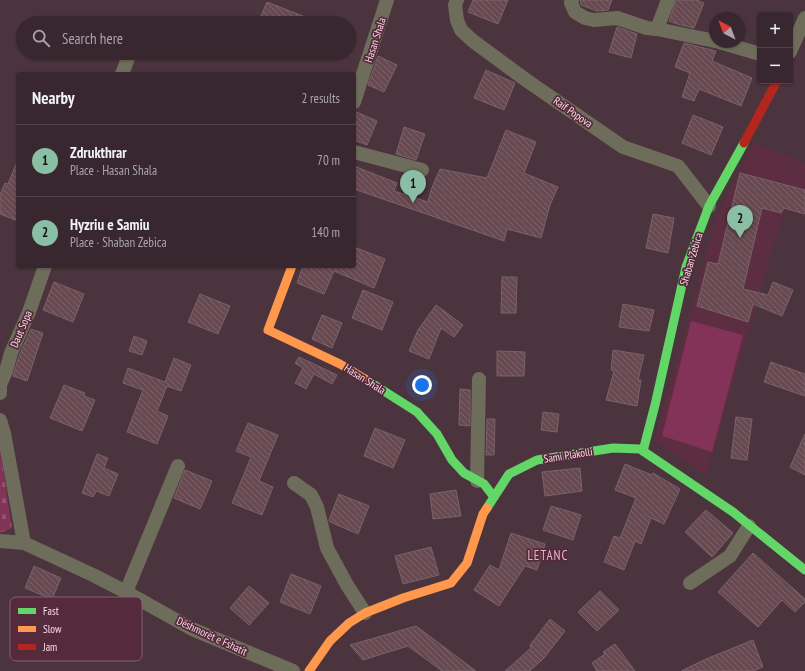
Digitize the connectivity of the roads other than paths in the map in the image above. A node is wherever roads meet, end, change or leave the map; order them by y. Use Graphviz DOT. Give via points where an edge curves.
graph roads {
  1 [pos="387,0"];
  2 [pos="457,0"];
  3 [pos="572,0"];
  4 [pos="668,0"];
  5 [pos="805,18"];
  6 [pos="658,29"];
  7 [pos="709,40"];
  8 [pos="740,48"];
  9 [pos="792,48"];
  10 [pos="757,53"];
  11 [pos="127,60"];
  12 [pos="123,72"];
  13 [pos="776,84"];
  14 [pos="356,96"];
  15 [pos="356,153"];
  16 [pos="422,170"];
  17 [pos="709,206"];
  18 [pos="44,268"];
  19 [pos="291,268"];
  20 [pos="479,378"];
  21 [pos="0,393"];
  22 [pos="0,420"];
  23 [pos="643,451"];
  24 [pos="178,466"];
  25 [pos="477,481"];
  26 [pos="294,483"];
  27 [pos="494,497"];
  28 [pos="749,526"];
  29 [pos="0,541"];
  30 [pos="24,543"];
  31 [pos="805,570"];
  32 [pos="690,582"];
  33 [pos="126,592"];
  34 [pos="135,597"];
  35 [pos="142,601"];
  36 [pos="366,613"];
  37 [pos="293,671"];
  38 [pos="309,671"];
  1 -- 14 [label="street, Hasan Shala"];
  2 -- 17 [label="street, Raif Popova" via="457,20 461,30 473,41 623,147 678,166"];
  3 -- 6 [label="street" via="575,12 585,18 617,18"];
  4 -- 6 [label="street"];
  5 -- 9 [label="street"];
  6 -- 7 [label="street"];
  8 -- 10 [label="street"];
  11 -- 12 [label="street"];
  13 -- 17 [label="street, Shaban Zebica"];
  15 -- 16 [label="street"];
  17 -- 23 [label="street, Shaban Zebica" via="686,267"];
  18 -- 21 [label="street, Daut Sopa" via="0,385"];
  19 -- 25 [label="street, Hasan Shala" via="268,330 340,364 417,412 437,434 452,460 464,473"];
  20 -- 25 [label="street"];
  22 -- 30 [label="street"];
  23 -- 27 [label="street, Sami Plakolli" via="613,448 537,460 509,474"];
  23 -- 28 [label="street, Sami Plakolli" via="733,512"];
  24 -- 33 [label="street"];
  25 -- 27 [label="street, Hasan Shala" via="484,484"];
  26 -- 36 [label="street" via="311,495 317,507 327,548"];
  27 -- 36 [label="street, Sami Plakolli" via="483,514 467,563 451,583"];
  28 -- 31 [label="street, Sami Plakolli"];
  28 -- 32 [label="street" via="730,556"];
  29 -- 30 [label="street"];
  30 -- 33 [label="street, Dëshmorët e Fshatit"];
  33 -- 34 [label="street, Dëshmorët e Fshatit"];
  35 -- 37 [label="street, Dëshmorët e Fshatit" via="192,630"];
  36 -- 38 [label="street, Sami Plakolli" via="330,641"];
}
